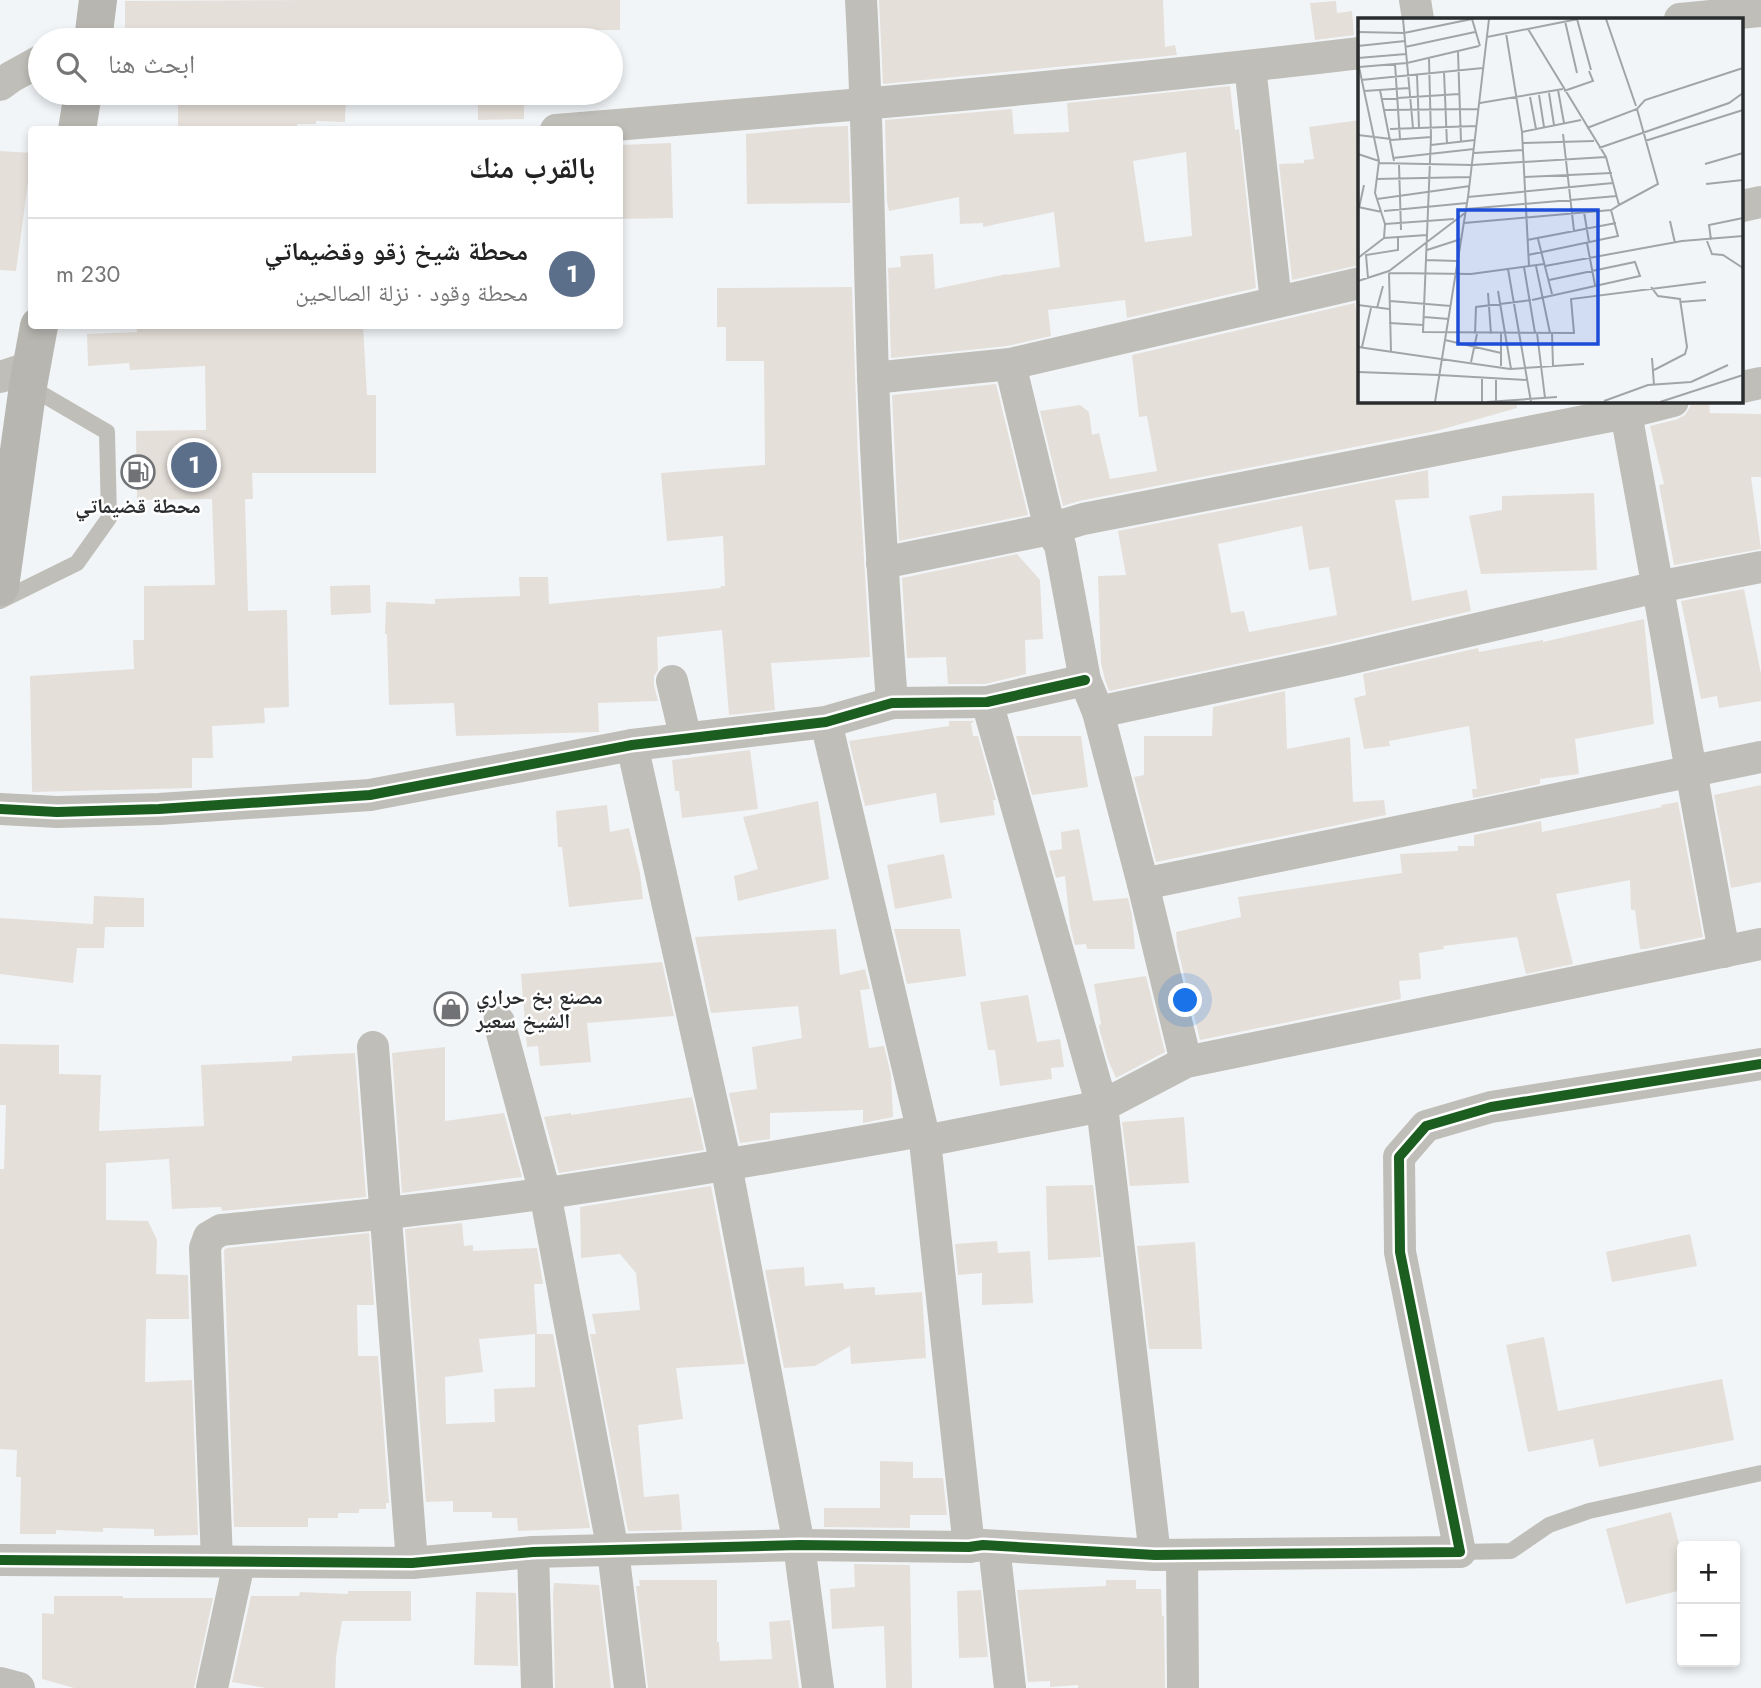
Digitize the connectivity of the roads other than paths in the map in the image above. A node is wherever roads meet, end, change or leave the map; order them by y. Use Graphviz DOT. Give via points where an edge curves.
graph roads {
  1 [pos="860,0"];
  2 [pos="1415,0"];
  3 [pos="1761,11"];
  4 [pos="1418,18"];
  5 [pos="1690,18"];
  6 [pos="1358,53"];
  7 [pos="1250,66"];
  8 [pos="28,68"];
  9 [pos="0,85"];
  10 [pos="81,105"];
  11 [pos="866,105"];
  12 [pos="78,126"];
  13 [pos="606,126"];
  14 [pos="1358,283"];
  15 [pos="1276,302"];
  16 [pos="38,329"];
  17 [pos="1010,364"];
  18 [pos="20,377"];
  19 [pos="873,378"];
  20 [pos="1661,402"];
  21 [pos="1626,413"];
  22 [pos="1050,529"];
  23 [pos="882,563"];
  24 [pos="1761,567"];
  25 [pos="1657,586"];
  26 [pos="0,587"];
  27 [pos="0,601"];
  28 [pos="1085,680"];
  29 [pos="672,681"];
  30 [pos="987,702"];
  31 [pos="892,704"];
  32 [pos="1098,712"];
  33 [pos="826,722"];
  34 [pos="686,738"];
  35 [pos="632,745"];
  36 [pos="1761,757"];
  37 [pos="1690,772"];
  38 [pos="0,809"];
  39 [pos="1143,884"];
  40 [pos="1761,944"];
  41 [pos="1724,953"];
  42 [pos="499,1022"];
  43 [pos="373,1047"];
  44 [pos="1186,1062"];
  45 [pos="1761,1064"];
  46 [pos="1102,1106"];
  47 [pos="923,1136"];
  48 [pos="726,1165"];
  49 [pos="545,1194"];
  50 [pos="385,1214"];
  51 [pos="1761,1473"];
  52 [pos="799,1545"];
  53 [pos="982,1546"];
  54 [pos="613,1551"];
  55 [pos="533,1552"];
  56 [pos="1460,1552"];
  57 [pos="1169,1555"];
  58 [pos="0,1560"];
  59 [pos="228,1562"];
  60 [pos="412,1563"];
  61 [pos="0,1683"];
  62 [pos="19,1688"];
  63 [pos="212,1688"];
  64 [pos="537,1688"];
  65 [pos="630,1688"];
  66 [pos="818,1688"];
  67 [pos="1010,1688"];
  68 [pos="1183,1688"];
  1 -- 11 [label="street"];
  2 -- 4 [label="street"];
  3 -- 5 [label="street"];
  6 -- 7 [label="street"];
  7 -- 11 [label="street"];
  7 -- 15 [label="street"];
  8 -- 9 [label="street"];
  10 -- 12 [label="main road"];
  11 -- 13 [label="street"];
  11 -- 19 [label="street"];
  14 -- 15 [label="street"];
  15 -- 17 [label="street"];
  16 -- 18 [label="main road"];
  17 -- 19 [label="street"];
  17 -- 22 [label="street"];
  18 -- 26 [label="main road"];
  18 -- 27 [label="lane" via="107,432 108,517 78,563"];
  19 -- 23 [label="street"];
  20 -- 21 [label="street"];
  21 -- 22 [label="street"];
  21 -- 25 [label="street"];
  22 -- 23 [label="street"];
  22 -- 28 [label="street" via="1060,545"];
  23 -- 31 [label="street"];
  24 -- 25 [label="street"];
  25 -- 32 [label="street"];
  25 -- 37 [label="street"];
  28 -- 30 [label="street"];
  28 -- 32 [label="street"];
  29 -- 34 [label="street"];
  30 -- 31 [label="street"];
  30 -- 46 [label="street"];
  31 -- 33 [label="street"];
  32 -- 39 [label="street"];
  33 -- 34 [label="street"];
  33 -- 47 [label="street"];
  34 -- 35 [label="street"];
  35 -- 38 [label="street" via="370,795 159,809"];
  35 -- 48 [label="street"];
  36 -- 37 [label="street"];
  37 -- 39 [label="street"];
  37 -- 41 [label="street"];
  39 -- 44 [label="street"];
  40 -- 41 [label="street"];
  41 -- 44 [label="street"];
  42 -- 49 [label="street"];
  43 -- 50 [label="street"];
  44 -- 46 [label="street"];
  45 -- 56 [label="street" via="1491,1107 1426,1126 1399,1157 1400,1252"];
  46 -- 47 [label="street"];
  46 -- 57 [label="street"];
  47 -- 48 [label="street"];
  47 -- 53 [label="street"];
  48 -- 49 [label="street"];
  48 -- 52 [label="street"];
  49 -- 50 [label="street"];
  49 -- 54 [label="street"];
  50 -- 59 [label="street" via="221,1230 209,1237 205,1248"];
  50 -- 60 [label="street"];
  51 -- 56 [label="lane" via="1589,1511 1549,1525 1511,1551"];
  52 -- 53 [label="street"];
  52 -- 54 [label="street"];
  52 -- 66 [label="street"];
  53 -- 57 [label="street"];
  53 -- 67 [label="street"];
  54 -- 55 [label="street"];
  54 -- 65 [label="street"];
  55 -- 60 [label="street"];
  55 -- 64 [label="street"];
  56 -- 57 [label="street"];
  57 -- 68 [label="street"];
  58 -- 59 [label="street"];
  59 -- 60 [label="street"];
  59 -- 63 [label="street"];
  61 -- 62 [label="street"];
}
